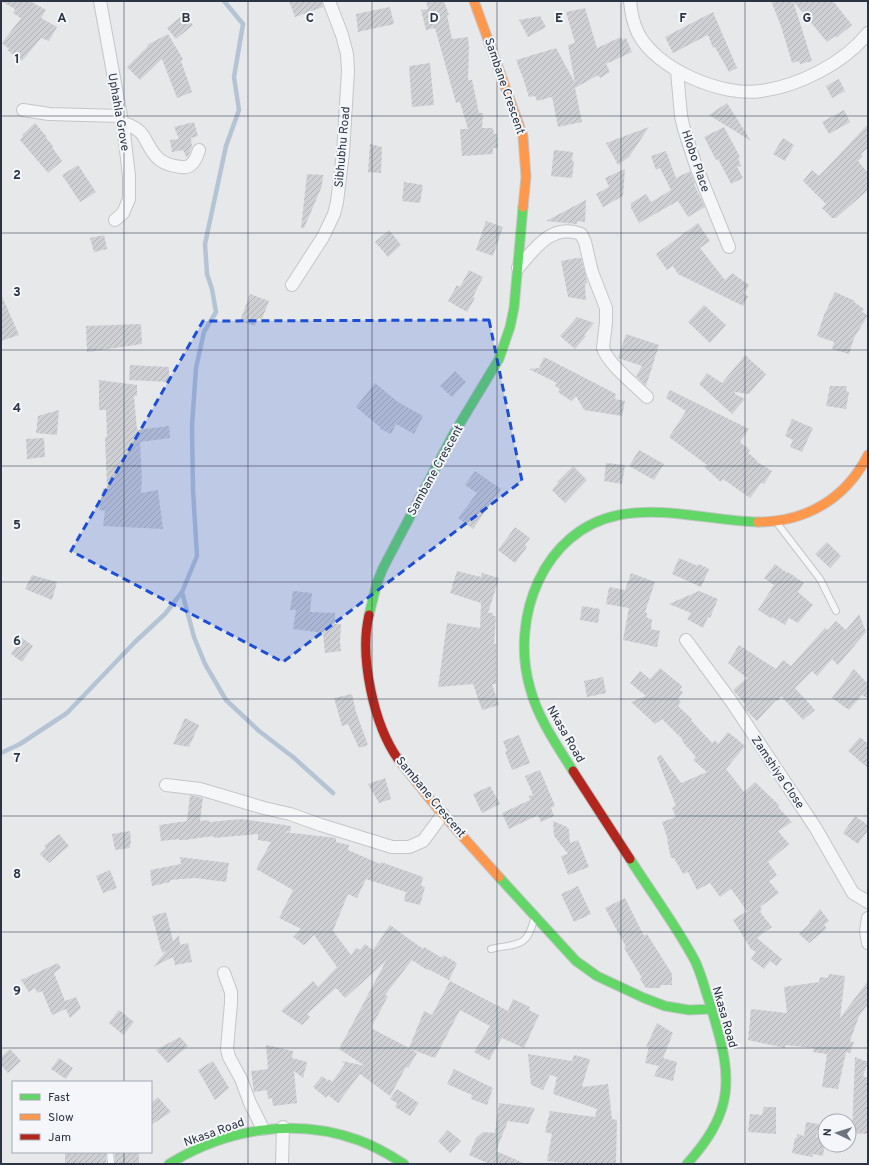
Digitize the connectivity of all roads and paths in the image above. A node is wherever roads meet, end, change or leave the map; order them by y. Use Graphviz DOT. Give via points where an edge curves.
graph roads {
  1 [pos="100,1"];
  2 [pos="329,1"];
  3 [pos="474,1"];
  4 [pos="630,1"];
  5 [pos="868,33"];
  6 [pos="677,70"];
  7 [pos="23,110"];
  8 [pos="121,120"];
  9 [pos="199,150"];
  10 [pos="115,220"];
  11 [pos="729,247"];
  12 [pos="518,268"];
  13 [pos="292,284"];
  14 [pos="647,397"];
  15 [pos="868,456"];
  16 [pos="775,521"];
  17 [pos="836,611"];
  18 [pos="686,640"];
  19 [pos="166,785"];
  20 [pos="443,814"];
  21 [pos="868,902"];
  22 [pos="535,916"];
  23 [pos="868,918"];
  24 [pos="868,942"];
  25 [pos="491,949"];
  26 [pos="224,973"];
  27 [pos="712,1009"];
  28 [pos="283,1127"];
  29 [pos="263,1129"];
  30 [pos="110,1153"];
  31 [pos="111,1164"];
  32 [pos="169,1164"];
  33 [pos="282,1164"];
  34 [pos="404,1164"];
  35 [pos="687,1164"];
  1 -- 8 [label="street, Uphahla Grove"];
  2 -- 13 [label="street, Sibhubhu Road" via="347,54 348,71 337,202 323,237"];
  3 -- 12 [label="street, Sambane Crescent" via="523,136 526,177"];
  4 -- 6 [label="street" via="639,34 662,61"];
  5 -- 6 [label="street" via="853,49 829,66 792,84 762,91 745,92 722,88 698,81"];
  6 -- 11 [label="street, Hlobo Place" via="684,129"];
  7 -- 8 [label="street"];
  8 -- 9 [label="street" via="139,131 151,151 167,164 184,168 191,165 196,160"];
  8 -- 10 [label="street, Uphahla Grove" via="129,176 129,198 123,213"];
  12 -- 14 [label="street" via="543,240 551,235 567,231 581,234 586,242 592,272 606,308 604,352"];
  12 -- 20 [label="street, Sambane Crescent" via="514,308 505,345 453,435 383,568 367,624 369,685 384,733 403,766"];
  15 -- 16 [label="street, Nkasa Road" via="843,491 821,507 799,516"];
  16 -- 17 [label="lane" via="820,579"];
  16 -- 27 [label="street, Nkasa Road" via="754,522 632,512 594,523 567,541 551,559 533,591 526,618 526,670 532,697 542,721 686,944 695,961"];
  18 -- 21 [label="street, Zamshiya Close" via="731,701 815,827 853,893"];
  19 -- 20 [label="street" via="200,789 290,814 392,847 409,847 423,841"];
  20 -- 22 [label="street, Sambane Crescent"];
  22 -- 25 [label="lane" via="530,933 524,941"];
  22 -- 27 [label="street, Sambane Crescent" via="576,961 597,976 665,1006 689,1010"];
  23 -- 24 [label="street"];
  26 -- 29 [label="street" via="231,992 227,1049 229,1058"];
  27 -- 35 [label="street, Nkasa Road" via="722,1043 726,1087 712,1134"];
  28 -- 29 [label="street, Nkasa Road"];
  28 -- 33 [label="street"];
  28 -- 34 [label="street, Nkasa Road" via="316,1128 348,1136"];
  29 -- 32 [label="street, Nkasa Road" via="244,1132 206,1145"];
  30 -- 31 [label="lane"];
}
